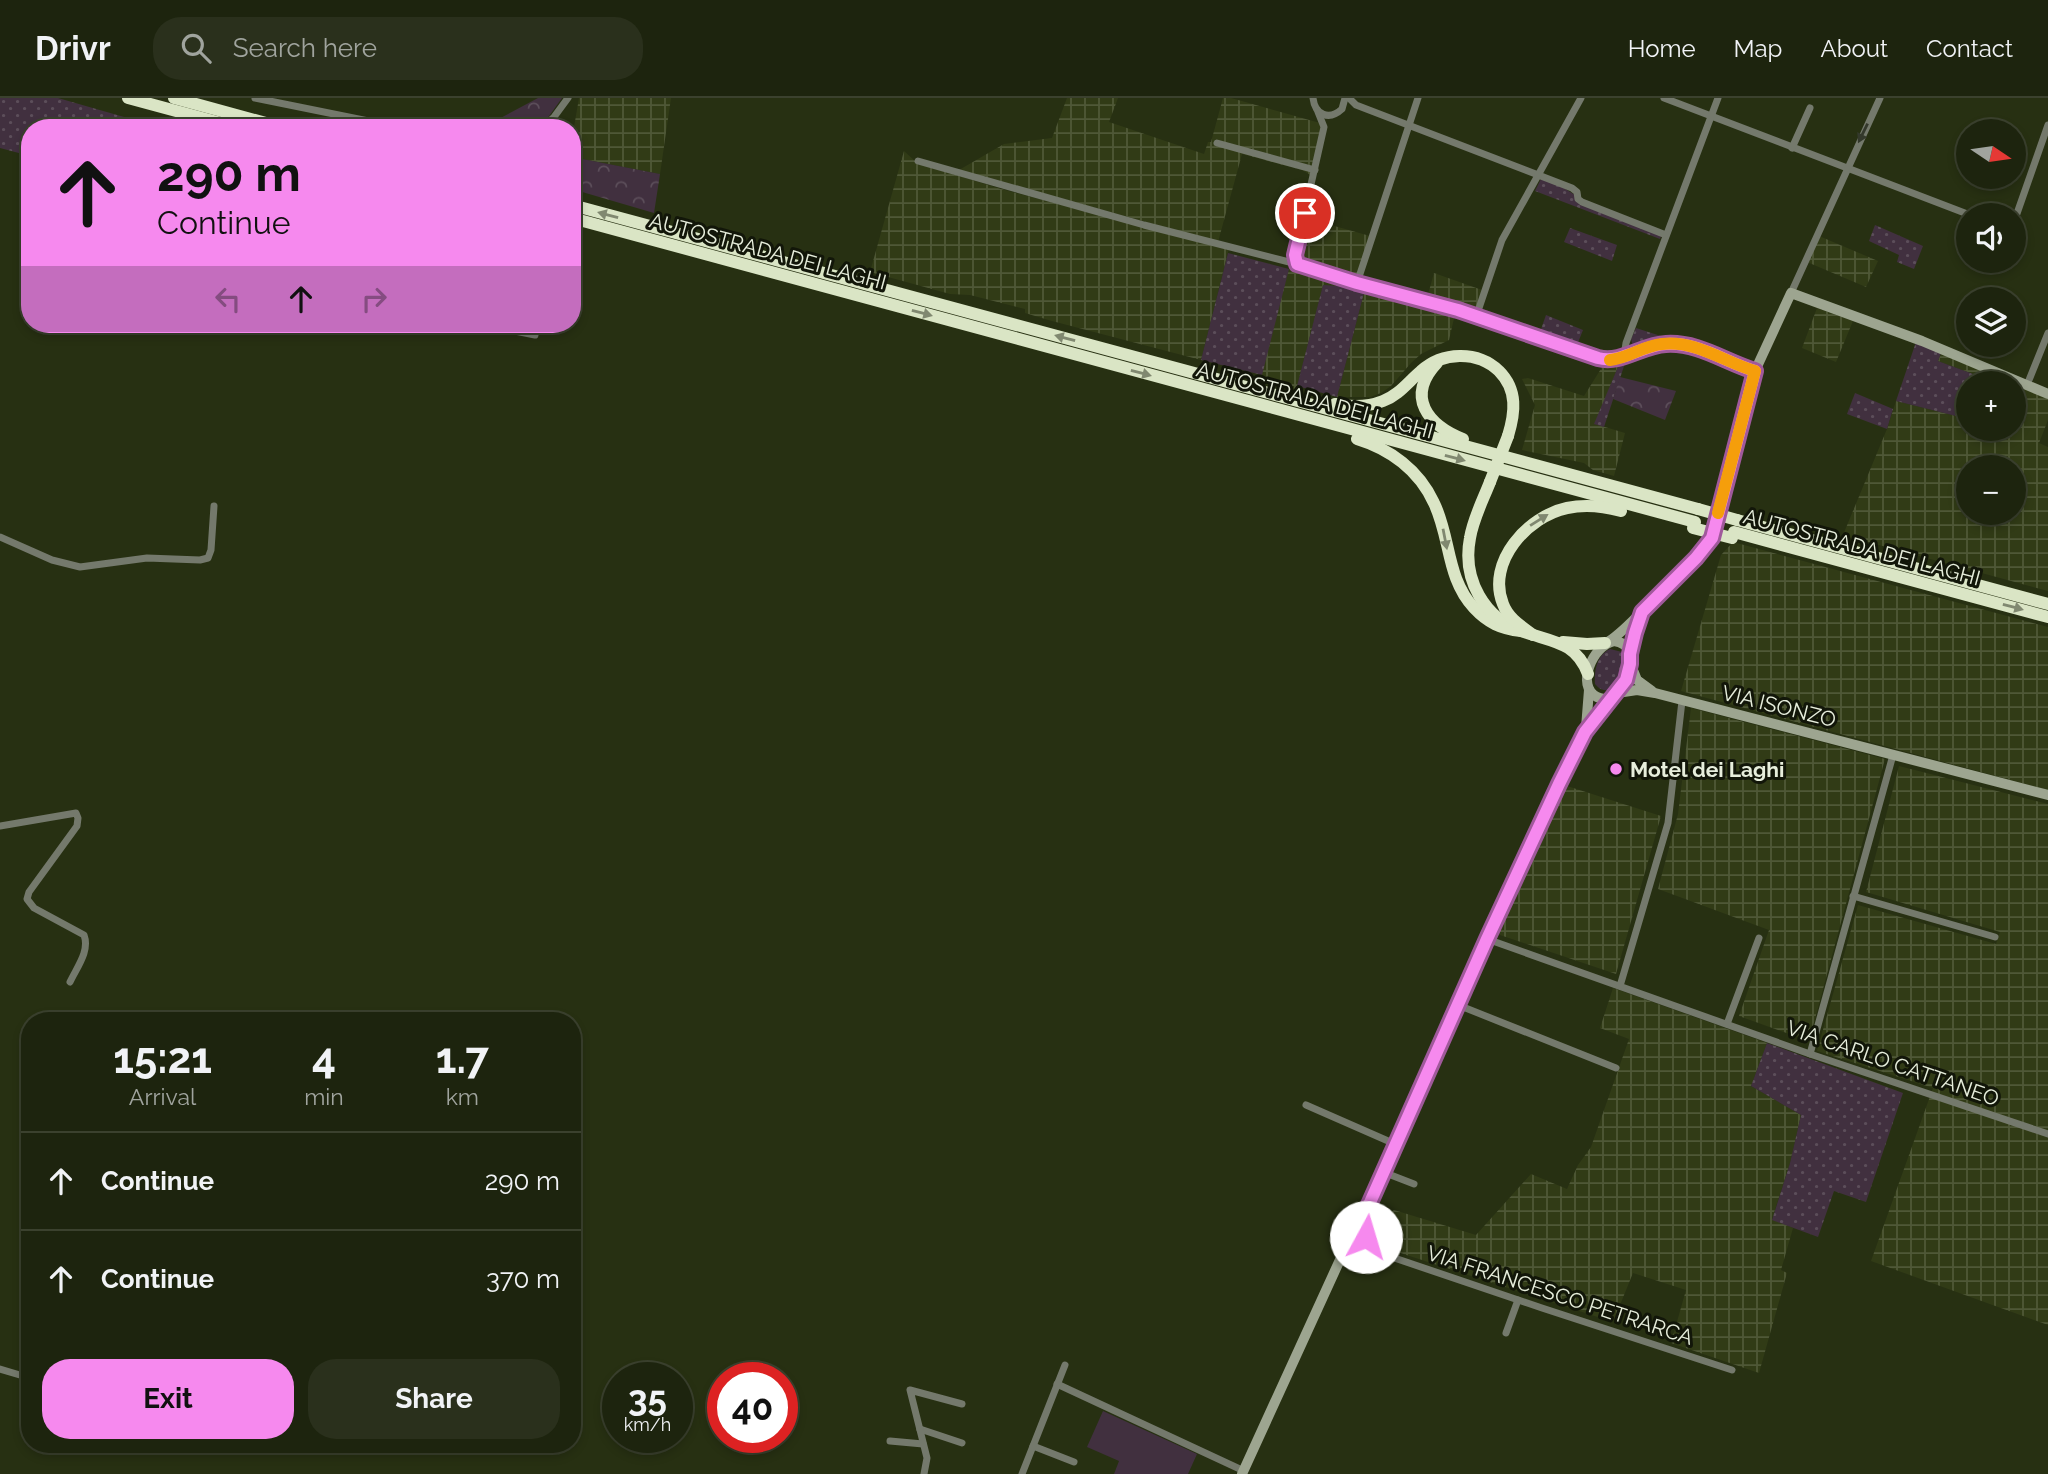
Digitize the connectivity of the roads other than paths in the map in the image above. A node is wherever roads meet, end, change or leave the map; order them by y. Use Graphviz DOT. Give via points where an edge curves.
graph roads {
  1 [pos="128,98"];
  2 [pos="174,98"];
  3 [pos="255,98"];
  4 [pos="568,98"];
  5 [pos="1347,98"];
  6 [pos="1418,98"];
  7 [pos="1581,98"];
  8 [pos="1664,98"];
  9 [pos="1718,98"];
  10 [pos="1880,98"];
  11 [pos="1312,100"];
  12 [pos="1356,105"];
  13 [pos="1810,108"];
  14 [pos="1342,110"];
  15 [pos="1318,112"];
  16 [pos="1333,116"];
  17 [pos="1711,117"];
  18 [pos="206,119"];
  19 [pos="251,119"];
  20 [pos="359,119"];
  21 [pos="551,119"];
  22 [pos="1410,125"];
  23 [pos="2048,125"];
  24 [pos="1324,127"];
  25 [pos="2046,138"];
  26 [pos="1217,143"];
  27 [pos="1792,148"];
  28 [pos="918,161"];
  29 [pos="1846,168"];
  30 [pos="1315,170"];
  31 [pos="1539,175"];
  32 [pos="2021,203"];
  33 [pos="581,207"];
  34 [pos="1956,210"];
  35 [pos="581,220"];
  36 [pos="1666,234"];
  37 [pos="1294,260"];
  38 [pos="1357,283"];
  39 [pos="1791,293"];
  40 [pos="1476,317"];
  41 [pos="525,333"];
  42 [pos="2048,333"];
  43 [pos="535,335"];
  44 [pos="1107,349"];
  45 [pos="1624,356"];
  46 [pos="1440,360"];
  47 [pos="1755,371"];
  48 [pos="1993,371"];
  49 [pos="2026,385"];
  50 [pos="1193,387"];
  51 [pos="2048,394"];
  52 [pos="1651,496"];
  53 [pos="214,506"];
  54 [pos="1695,520"];
  55 [pos="1734,530"];
  56 [pos="0,537"];
  57 [pos="2048,604"];
  58 [pos="1642,612"];
  59 [pos="2048,617"];
  60 [pos="1527,633"];
  61 [pos="1554,641"];
  62 [pos="1606,643"];
  63 [pos="1630,659"];
  64 [pos="1588,674"];
  65 [pos="1589,690"];
  66 [pos="1655,693"];
  67 [pos="1614,696"];
  68 [pos="1682,701"];
  69 [pos="1585,732"];
  70 [pos="1893,755"];
  71 [pos="2048,795"];
  72 [pos="0,826"];
  73 [pos="1853,896"];
  74 [pos="1995,937"];
  75 [pos="1759,938"];
  76 [pos="1487,939"];
  77 [pos="70,982"];
  78 [pos="1620,986"];
  79 [pos="1460,1001"];
  80 [pos="1727,1024"];
  81 [pos="1810,1054"];
  82 [pos="1616,1068"];
  83 [pos="1306,1105"];
  84 [pos="2048,1134"];
  85 [pos="1395,1144"];
  86 [pos="1382,1172"];
  87 [pos="1413,1184"];
  88 [pos="1358,1239"];
  89 [pos="1518,1300"];
  90 [pos="1506,1333"];
  91 [pos="1065,1365"];
  92 [pos="0,1369"];
  93 [pos="1732,1370"];
  94 [pos="21,1375"];
  95 [pos="1057,1384"];
  96 [pos="962,1404"];
  97 [pos="920,1429"];
  98 [pos="890,1441"];
  99 [pos="962,1443"];
  100 [pos="923,1444"];
  101 [pos="1033,1446"];
  102 [pos="1074,1462"];
  103 [pos="1243,1472"];
  104 [pos="923,1474"];
  105 [pos="1022,1474"];
  1 -- 18 [label="highway"];
  2 -- 19 [label="highway"];
  3 -- 20 [label="street"];
  4 -- 21 [label="street"];
  5 -- 12 [label="street"];
  5 -- 14 [label="street"];
  6 -- 22 [label="street"];
  7 -- 31 [label="street"];
  8 -- 17 [label="street"];
  9 -- 17 [label="street"];
  10 -- 29 [label="street, one-way"];
  11 -- 15 [label="street"];
  12 -- 14 [label="street"];
  12 -- 22 [label="street"];
  13 -- 27 [label="street"];
  14 -- 16 [label="street"];
  15 -- 16 [label="street"];
  15 -- 24 [label="street"];
  16 -- 24 [label="street"];
  17 -- 27 [label="street"];
  17 -- 36 [label="street"];
  22 -- 31 [label="street"];
  22 -- 38 [label="street"];
  23 -- 25 [label="street"];
  24 -- 30 [label="street"];
  25 -- 32 [label="street"];
  26 -- 30 [label="street"];
  27 -- 29 [label="street"];
  28 -- 37 [label="street" via="1144,225"];
  29 -- 34 [label="street"];
  29 -- 39 [label="street"];
  30 -- 37 [label="street"];
  31 -- 36 [label="street" via="1572,188 1582,202"];
  31 -- 40 [label="street" via="1502,240"];
  44 -- 33 [label="highway, AUTOSTRADA DEI LAGHI, one-way"];
  35 -- 50 [label="highway, AUTOSTRADA DEI LAGHI, one-way"];
  36 -- 45 [label="street"];
  37 -- 38 [label="street"];
  38 -- 40 [label="street"];
  39 -- 47 [label="street"];
  39 -- 48 [label="street"];
  40 -- 45 [label="street" via="1598,358"];
  41 -- 43 [label="street"];
  42 -- 49 [label="street"];
  44 -- 46 [label="highway" via="1348,406 1386,400"];
  44 -- 52 [label="highway, AUTOSTRADA DEI LAGHI"];
  45 -- 47 [label="street" via="1675,344"];
  46 -- 52 [label="highway" via="1427,376 1422,397 1429,417 1446,432"];
  46 -- 60 [label="highway, bridge" via="1458,355 1484,361 1500,372 1513,397 1508,436 1470,536 1468,566 1475,590 1489,610"];
  47 -- 58 [label="street" via="1712,538"];
  49 -- 51 [label="street"];
  50 -- 54 [label="highway, AUTOSTRADA DEI LAGHI, one-way"];
  50 -- 60 [label="highway, one-way" via="1363,441 1401,461 1421,480 1436,505 1452,571 1463,595 1483,619"];
  52 -- 54 [label="highway, AUTOSTRADA DEI LAGHI"];
  53 -- 56 [label="street" via="211,550 208,558 200,560 147,558 80,567"];
  54 -- 55 [label="highway, AUTOSTRADA DEI LAGHI"];
  60 -- 54 [label="highway, one-way" via="1506,611 1500,586 1511,548 1532,524 1558,510 1588,506"];
  55 -- 57 [label="highway, AUTOSTRADA DEI LAGHI"];
  55 -- 59 [label="highway, AUTOSTRADA DEI LAGHI, one-way"];
  58 -- 62 [label="street"];
  58 -- 63 [label="street"];
  60 -- 61 [label="highway"];
  61 -- 62 [label="highway"];
  61 -- 64 [label="highway" via="1574,651"];
  62 -- 63 [label="street" via="1624,643"];
  62 -- 64 [label="street" via="1594,655"];
  63 -- 66 [label="street" via="1637,680"];
  63 -- 67 [label="street" via="1626,680"];
  64 -- 65 [label="street"];
  65 -- 67 [label="street" via="1598,698"];
  65 -- 69 [label="street"];
  66 -- 67 [label="street, VIA ISONZO" via="1637,690"];
  66 -- 68 [label="street, VIA ISONZO"];
  67 -- 69 [label="street"];
  68 -- 70 [label="street, VIA ISONZO"];
  68 -- 78 [label="street" via="1668,823"];
  69 -- 76 [label="street"];
  70 -- 71 [label="street, VIA ISONZO"];
  70 -- 73 [label="street"];
  72 -- 77 [label="street" via="76,813 77,826 27,899 34,908 85,935 86,950"];
  73 -- 74 [label="street"];
  73 -- 81 [label="street"];
  75 -- 80 [label="street"];
  76 -- 78 [label="street, VIA CARLO CATTANEO"];
  76 -- 79 [label="street"];
  78 -- 80 [label="street, VIA CARLO CATTANEO"];
  79 -- 82 [label="street"];
  79 -- 85 [label="street"];
  80 -- 81 [label="street, VIA CARLO CATTANEO"];
  81 -- 84 [label="street, VIA CARLO CATTANEO"];
  83 -- 85 [label="street"];
  85 -- 86 [label="street"];
  86 -- 87 [label="street"];
  86 -- 88 [label="street"];
  88 -- 89 [label="street, VIA FRANCESCO PETRARCA" via="1378,1252"];
  88 -- 103 [label="street" via="1341,1258"];
  89 -- 90 [label="street"];
  89 -- 93 [label="street, VIA FRANCESCO PETRARCA"];
  91 -- 95 [label="street"];
  92 -- 94 [label="street"];
  95 -- 101 [label="street"];
  95 -- 103 [label="street"];
  96 -- 97 [label="street" via="910,1390"];
  97 -- 99 [label="street"];
  97 -- 100 [label="street"];
  98 -- 100 [label="street"];
  100 -- 104 [label="street"];
  101 -- 102 [label="street"];
  101 -- 105 [label="street"];
}
